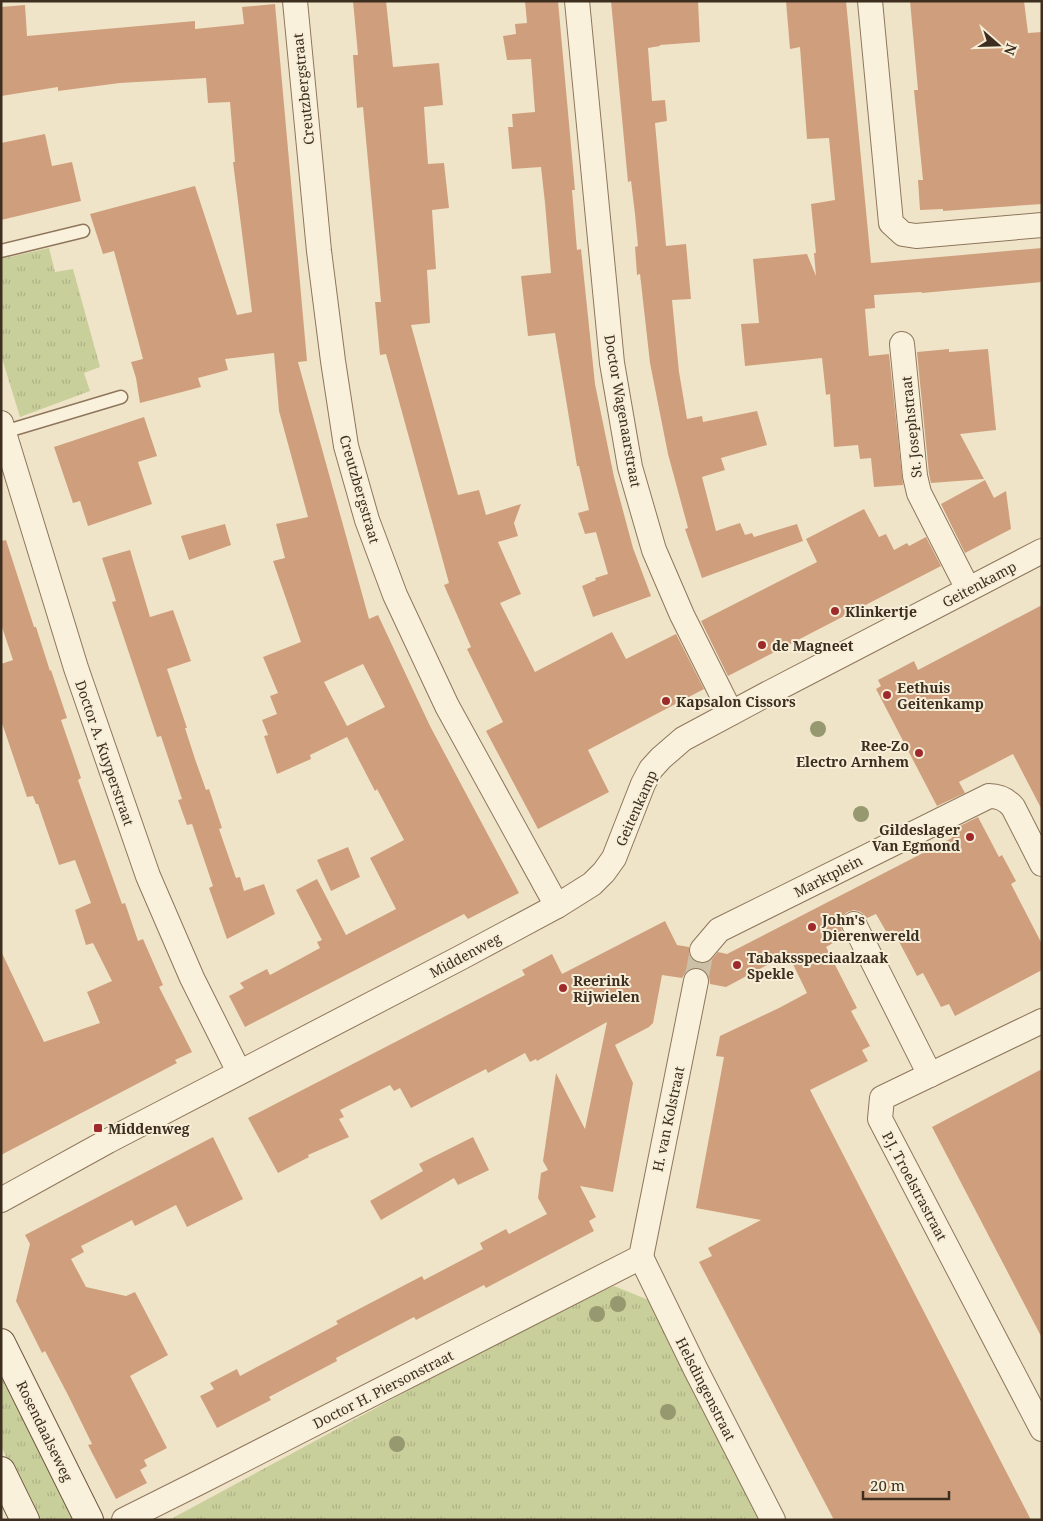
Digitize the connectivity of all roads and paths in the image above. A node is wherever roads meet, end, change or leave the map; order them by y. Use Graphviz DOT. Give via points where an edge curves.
graph roads {
  1 [pos="295,1"];
  2 [pos="577,1"];
  3 [pos="870,1"];
  4 [pos="1042,225"];
  5 [pos="83,231"];
  6 [pos="1,251"];
  7 [pos="902,344"];
  8 [pos="121,397"];
  9 [pos="3,428"];
  10 [pos="1042,551"];
  11 [pos="968,589"];
  12 [pos="731,713"];
  13 [pos="1035,833"];
  14 [pos="1042,864"];
  15 [pos="556,906"];
  16 [pos="854,924"];
  17 [pos="702,950"];
  18 [pos="696,981"];
  19 [pos="1042,1021"];
  20 [pos="240,1072"];
  21 [pos="930,1075"];
  22 [pos="1,1200"];
  23 [pos="641,1257"];
  24 [pos="1,1343"];
  25 [pos="1042,1429"];
  26 [pos="1,1471"];
  27 [pos="25,1520"];
  28 [pos="88,1520"];
  29 [pos="124,1520"];
  30 [pos="773,1520"];
  1 -- 15 [label="street, Creutzbergstraat" via="333,361 346,446 367,520 395,594 447,706"];
  2 -- 12 [label="street, Doctor Wagenaarstraat" via="612,363 630,466 654,550"];
  3 -- 4 [label="street" via="891,223 903,234 916,236"];
  5 -- 6 [label="lane"];
  7 -- 11 [label="street, St. Josephstraat" via="914,476 919,493"];
  8 -- 9 [label="lane"];
  9 -- 20 [label="street, Doctor A. Kuyperstraat" via="76,668 148,876 192,978"];
  10 -- 11 [label="street, Geitenkamp"];
  11 -- 12 [label="street, Geitenkamp"];
  12 -- 15 [label="street, Geitenkamp" via="683,740 651,769 614,858 592,884"];
  13 -- 14 [label="street, Marktplein"];
  13 -- 17 [label="street, Marktplein" via="1008,801 989,796 718,930"];
  15 -- 20 [label="street, Middenweg"];
  16 -- 21 [label="street"];
  18 -- 23 [label="street, H. van Kolstraat"];
  19 -- 21 [label="street, P.J. Troelstrastraat"];
  20 -- 22 [label="street, Middenweg"];
  21 -- 25 [label="street, P.J. Troelstrastraat" via="882,1098 880,1119"];
  23 -- 29 [label="street, Doctor H. Piersonstraat"];
  23 -- 30 [label="street, Helsdingenstraat"];
  24 -- 28 [label="street, Rosendaalseweg"];
  26 -- 27 [label="street"];
}
